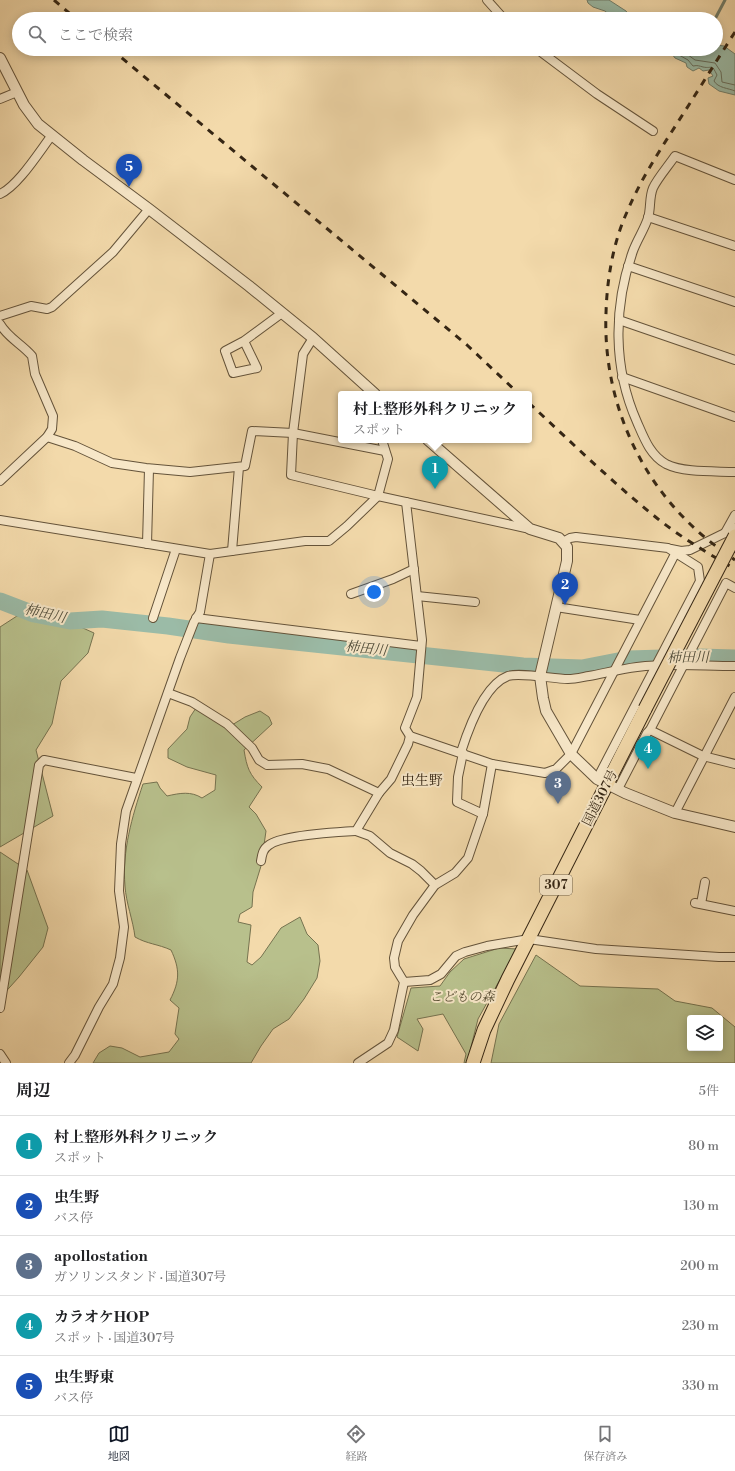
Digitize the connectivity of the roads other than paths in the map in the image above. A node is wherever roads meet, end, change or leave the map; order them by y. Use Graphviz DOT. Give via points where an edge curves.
graph roads {
  1 [pos="487,0"];
  2 [pos="498,12"];
  3 [pos="546,56"];
  4 [pos="0,58"];
  5 [pos="17,92"];
  6 [pos="0,99"];
  7 [pos="653,131"];
  8 [pos="52,135"];
  9 [pos="735,180"];
  10 [pos="0,194"];
  11 [pos="149,209"];
  12 [pos="648,217"];
  13 [pos="735,246"];
  14 [pos="628,266"];
  15 [pos="735,302"];
  16 [pos="282,313"];
  17 [pos="0,316"];
  18 [pos="619,320"];
  19 [pos="0,324"];
  20 [pos="313,338"];
  21 [pos="244,341"];
  22 [pos="735,360"];
  23 [pos="622,377"];
  24 [pos="372,391"];
  25 [pos="735,416"];
  26 [pos="293,433"];
  27 [pos="47,438"];
  28 [pos="338,442"];
  29 [pos="345,443"];
  30 [pos="383,443"];
  31 [pos="431,443"];
  32 [pos="386,451"];
  33 [pos="239,467"];
  34 [pos="149,469"];
  35 [pos="735,472"];
  36 [pos="0,481"];
  37 [pos="378,496"];
  38 [pos="406,502"];
  39 [pos="735,515"];
  40 [pos="0,520"];
  41 [pos="735,528"];
  42 [pos="530,529"];
  43 [pos="730,535"];
  44 [pos="563,542"];
  45 [pos="147,544"];
  46 [pos="668,548"];
  47 [pos="176,549"];
  48 [pos="232,551"];
  49 [pos="210,554"];
  50 [pos="675,554"];
  51 [pos="414,569"];
  52 [pos="735,588"];
  53 [pos="351,594"];
  54 [pos="417,596"];
  55 [pos="475,602"];
  56 [pos="556,606"];
  57 [pos="153,618"];
  58 [pos="195,620"];
  59 [pos="640,620"];
  60 [pos="421,646"];
  61 [pos="657,664"];
  62 [pos="684,666"];
  63 [pos="735,666"];
  64 [pos="615,669"];
  65 [pos="541,675"];
  66 [pos="168,693"];
  67 [pos="735,696"];
  68 [pos="650,730"];
  69 [pos="410,736"];
  70 [pos="462,753"];
  71 [pos="571,754"];
  72 [pos="703,756"];
  73 [pos="492,764"];
  74 [pos="735,764"];
  75 [pos="136,778"];
  76 [pos="607,784"];
  77 [pos="379,793"];
  78 [pos="674,813"];
  79 [pos="482,814"];
  80 [pos="735,827"];
  81 [pos="356,831"];
  82 [pos="261,861"];
  83 [pos="706,882"];
  84 [pos="435,886"];
  85 [pos="735,911"];
  86 [pos="529,939"];
  87 [pos="735,957"];
  88 [pos="404,982"];
  89 [pos="0,1008"];
  90 [pos="0,1054"];
  91 [pos="6,1063"];
  92 [pos="69,1063"];
  93 [pos="358,1063"];
  94 [pos="473,1063"];
  1 -- 2 [label="street"];
  3 -- 7 [label="street"];
  4 -- 5 [label="street"];
  5 -- 6 [label="street"];
  5 -- 8 [label="street" via="38,124"];
  8 -- 10 [label="street" via="10,189"];
  8 -- 11 [label="street"];
  9 -- 12 [label="street" via="675,156 653,189"];
  11 -- 16 [label="street"];
  11 -- 17 [label="street" via="113,252 52,307 47,309 31,306"];
  12 -- 13 [label="street"];
  12 -- 14 [label="street"];
  14 -- 15 [label="street"];
  14 -- 18 [label="street"];
  16 -- 20 [label="street"];
  16 -- 21 [label="street"];
  18 -- 22 [label="street"];
  18 -- 23 [label="street" via="618,346"];
  19 -- 27 [label="street" via="9,336 32,356 35,374 53,416 52,429"];
  20 -- 24 [label="street"];
  20 -- 26 [label="street" via="303,354"];
  23 -- 25 [label="street"];
  23 -- 35 [label="street" via="632,412 649,448 660,459 666,464 687,469"];
  26 -- 28 [label="street"];
  26 -- 33 [label="street" via="252,432 245,466"];
  26 -- 37 [label="street" via="291,475"];
  27 -- 34 [label="street" via="75,446 112,463"];
  27 -- 36 [label="street"];
  29 -- 32 [label="street"];
  30 -- 32 [label="street"];
  31 -- 42 [label="street"];
  32 -- 37 [label="street" via="388,460"];
  33 -- 34 [label="street" via="190,472"];
  33 -- 48 [label="street"];
  34 -- 45 [label="street"];
  37 -- 38 [label="street"];
  37 -- 48 [label="street" via="329,541"];
  38 -- 42 [label="street"];
  38 -- 51 [label="street"];
  39 -- 43 [label="street"];
  40 -- 45 [label="street"];
  41 -- 43 [label="street"];
  42 -- 44 [label="street"];
  43 -- 46 [label="street" via="690,550"];
  43 -- 76 [label="highway, 国道307号 / 307, bridge"];
  44 -- 46 [label="street" via="576,537"];
  44 -- 56 [label="street" via="568,551 567,561"];
  45 -- 47 [label="street"];
  46 -- 50 [label="street"];
  47 -- 49 [label="street"];
  47 -- 57 [label="street"];
  48 -- 49 [label="street"];
  49 -- 58 [label="street" via="200,612"];
  50 -- 59 [label="street"];
  50 -- 61 [label="street" via="698,568 700,581"];
  51 -- 53 [label="street"];
  51 -- 54 [label="street"];
  52 -- 62 [label="street" via="726,583"];
  54 -- 55 [label="street"];
  54 -- 60 [label="street"];
  56 -- 59 [label="street"];
  56 -- 65 [label="street"];
  58 -- 60 [label="street"];
  58 -- 66 [label="street"];
  59 -- 64 [label="street"];
  60 -- 69 [label="street" via="417,696 405,728"];
  61 -- 62 [label="street"];
  61 -- 64 [label="street"];
  61 -- 76 [label="street"];
  62 -- 63 [label="street"];
  62 -- 68 [label="street"];
  64 -- 65 [label="street" via="569,679"];
  64 -- 71 [label="street"];
  65 -- 70 [label="street" via="507,676 497,684 476,713"];
  65 -- 71 [label="street" via="542,698 546,710"];
  66 -- 75 [label="street"];
  66 -- 77 [label="street" via="192,702 227,724 252,748 259,760 267,765 302,764 328,769"];
  67 -- 72 [label="street"];
  68 -- 72 [label="street"];
  68 -- 76 [label="street"];
  69 -- 70 [label="street"];
  69 -- 77 [label="street" via="391,779"];
  70 -- 73 [label="street"];
  70 -- 79 [label="street" via="456,802"];
  71 -- 73 [label="street" via="556,770 545,773"];
  71 -- 76 [label="street"];
  72 -- 74 [label="street"];
  72 -- 78 [label="street"];
  73 -- 79 [label="street"];
  75 -- 89 [label="street" via="44,760 38,765"];
  75 -- 92 [label="street" via="126,811 121,844 119,891 124,927 120,958 113,984"];
  76 -- 78 [label="street"];
  76 -- 86 [label="highway, 国道307号 / 307"];
  77 -- 81 [label="street"];
  78 -- 80 [label="street"];
  79 -- 84 [label="street" via="468,858 455,873"];
  81 -- 82 [label="street" via="284,839 270,844 263,851"];
  81 -- 84 [label="street" via="370,836 390,853 412,864"];
  83 -- 85 [label="street" via="698,904"];
  84 -- 88 [label="street" via="413,915 398,941 394,958 395,967"];
  86 -- 87 [label="street" via="596,949"];
  86 -- 88 [label="street" via="465,952 456,956 441,974 430,980"];
  86 -- 94 [label="highway, 国道307号 / 307" via="484,1030"];
  88 -- 93 [label="street" via="394,1030 388,1043"];
  90 -- 91 [label="street"];
}
